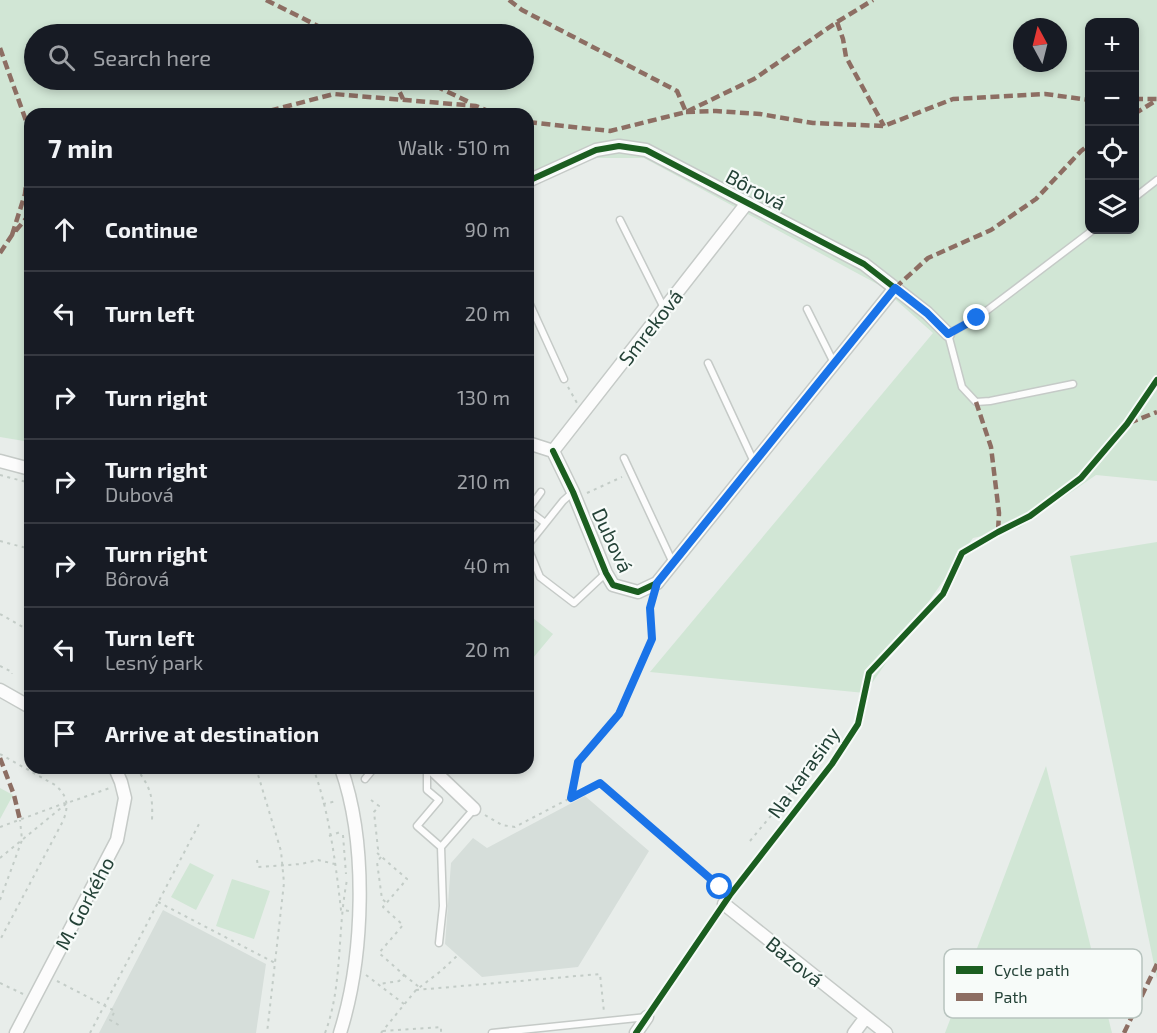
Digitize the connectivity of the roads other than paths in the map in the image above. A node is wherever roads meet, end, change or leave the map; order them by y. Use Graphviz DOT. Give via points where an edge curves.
graph roads {
  1 [pos="534,178"];
  2 [pos="1157,180"];
  3 [pos="1139,194"];
  4 [pos="747,203"];
  5 [pos="620,220"];
  6 [pos="1088,234"];
  7 [pos="895,288"];
  8 [pos="664,309"];
  9 [pos="807,309"];
  10 [pos="534,313"];
  11 [pos="948,334"];
  12 [pos="708,363"];
  13 [pos="834,364"];
  14 [pos="564,379"];
  15 [pos="1073,384"];
  16 [pos="1126,424"];
  17 [pos="534,445"];
  18 [pos="553,451"];
  19 [pos="624,458"];
  20 [pos="0,461"];
  21 [pos="754,463"];
  22 [pos="24,467"];
  23 [pos="541,492"];
  24 [pos="575,495"];
  25 [pos="534,502"];
  26 [pos="534,515"];
  27 [pos="545,523"];
  28 [pos="534,539"];
  29 [pos="534,562"];
  30 [pos="673,564"];
  31 [pos="606,573"];
  32 [pos="0,690"];
  33 [pos="24,704"];
  34 [pos="115,774"];
  35 [pos="343,774"];
  36 [pos="369,774"];
  37 [pos="428,774"];
  38 [pos="436,774"];
  39 [pos="365,779"];
  40 [pos="474,809"];
  41 [pos="441,847"];
  42 [pos="727,899"];
  43 [pos="439,943"];
  44 [pos="648,1017"];
  45 [pos="866,1017"];
  46 [pos="16,1033"];
  47 [pos="340,1033"];
  48 [pos="492,1033"];
  49 [pos="636,1033"];
  50 [pos="854,1033"];
  51 [pos="886,1033"];
  1 -- 4 [label="street, Bôrová" via="596,150 619,146 646,150"];
  2 -- 3 [label="lane"];
  4 -- 7 [label="street, Bôrová" via="864,264"];
  4 -- 8 [label="street, Smreková"];
  5 -- 8 [label="lane"];
  6 -- 11 [label="lane" via="977,318"];
  7 -- 11 [label="street, Bôrová"];
  7 -- 13 [label="street, Dubová"];
  8 -- 18 [label="street, Smreková"];
  9 -- 13 [label="lane"];
  10 -- 14 [label="lane"];
  11 -- 15 [label="lane" via="962,387 976,402"];
  12 -- 21 [label="lane"];
  13 -- 21 [label="street, Dubová"];
  16 -- 42 [label="lane, Na karasiny" via="1081,478 1030,516 962,553 943,594 869,673 858,724"];
  17 -- 18 [label="street"];
  18 -- 24 [label="street, Dubová"];
  19 -- 30 [label="lane"];
  20 -- 22 [label="street"];
  21 -- 30 [label="street, Dubová"];
  23 -- 25 [label="lane"];
  24 -- 27 [label="lane" via="563,501"];
  24 -- 31 [label="street, Dubová"];
  26 -- 27 [label="lane"];
  27 -- 28 [label="lane"];
  29 -- 31 [label="lane" via="540,577 574,603"];
  30 -- 31 [label="street, Dubová" via="657,583 638,592 613,585"];
  32 -- 33 [label="street"];
  34 -- 46 [label="street, M. Gorkého" via="116,785 125,798 117,840"];
  35 -- 47 [label="street" via="359,858 360,911"];
  36 -- 39 [label="lane"];
  37 -- 41 [label="lane" via="427,790 439,800 417,826"];
  38 -- 40 [label="street"];
  40 -- 41 [label="lane"];
  41 -- 43 [label="lane" via="443,906"];
  42 -- 44 [label="lane, Na karasiny"];
  42 -- 45 [label="street, Bazová"];
  44 -- 48 [label="lane"];
  44 -- 49 [label="street, Na karasiny"];
  45 -- 50 [label="street"];
  45 -- 51 [label="street, Bazová"];
}
